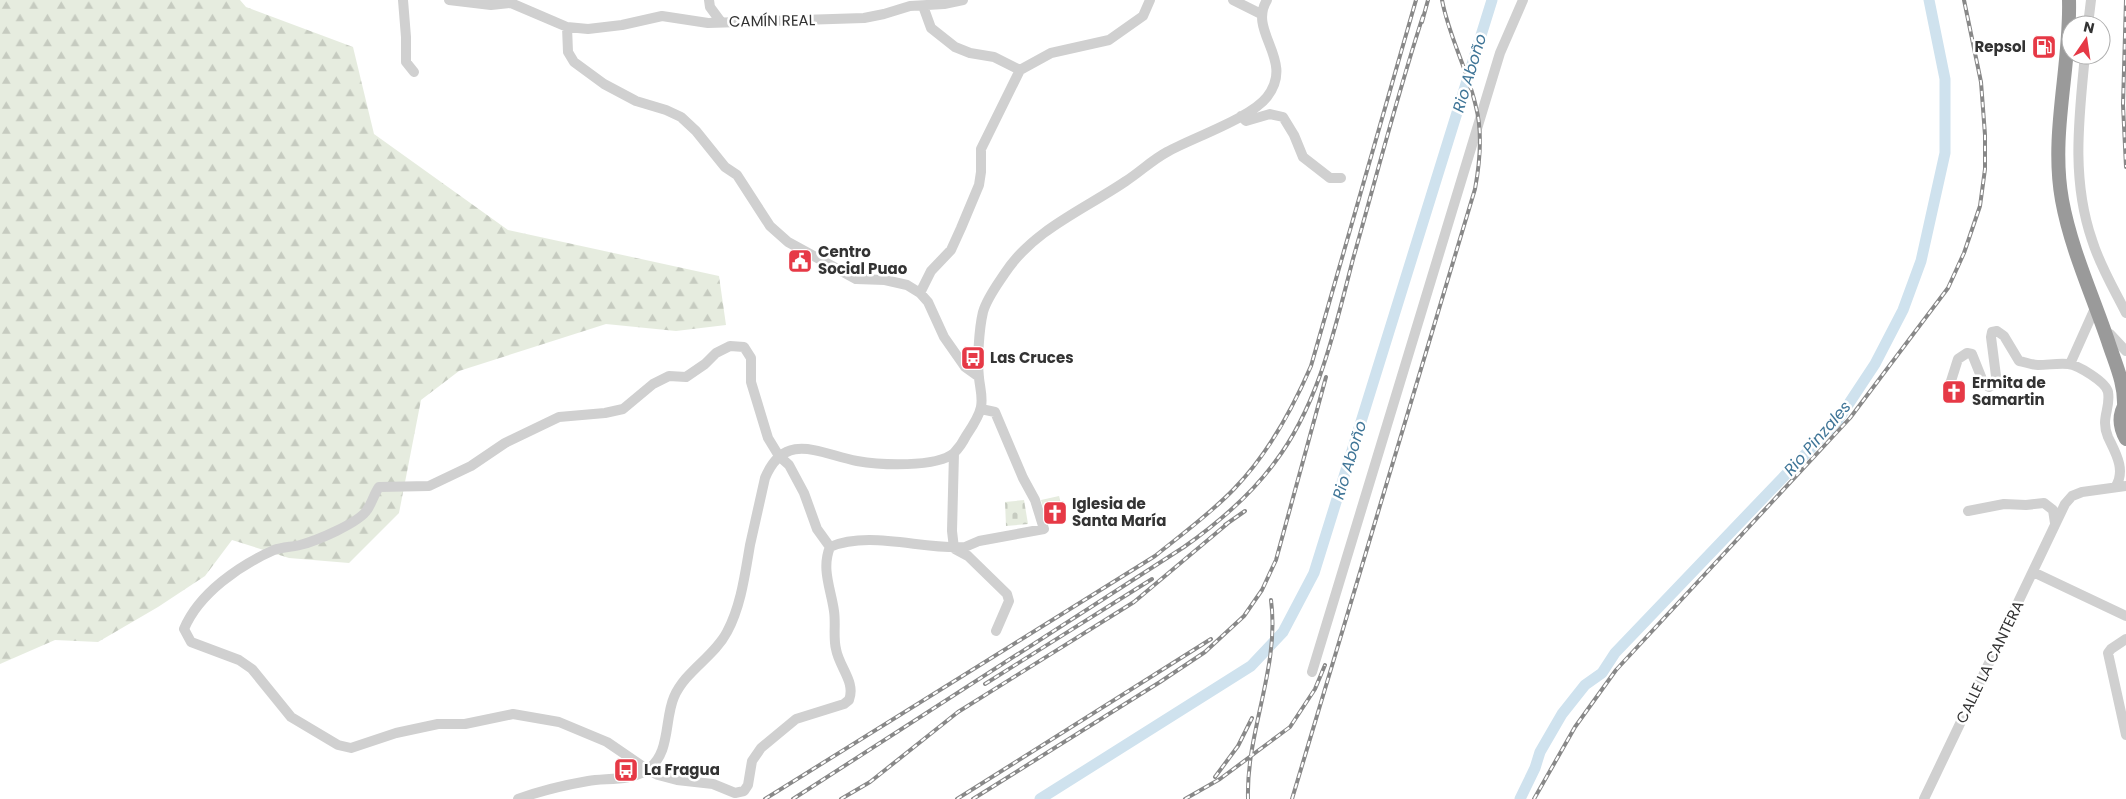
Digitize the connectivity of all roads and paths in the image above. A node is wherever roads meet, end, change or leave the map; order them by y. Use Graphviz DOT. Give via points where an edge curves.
graph roads {
  1 [pos="403,0"];
  2 [pos="449,0"];
  3 [pos="709,0"];
  4 [pos="962,0"];
  5 [pos="1150,0"];
  6 [pos="1233,0"];
  7 [pos="1267,0"];
  8 [pos="1523,0"];
  9 [pos="2064,0"];
  10 [pos="2069,0"];
  11 [pos="2078,0"];
  12 [pos="2091,0"];
  13 [pos="507,2"];
  14 [pos="923,6"];
  15 [pos="1261,14"];
  16 [pos="2069,15"];
  17 [pos="2077,15"];
  18 [pos="2089,15"];
  19 [pos="721,22"];
  20 [pos="568,27"];
  21 [pos="2068,65"];
  22 [pos="2084,65"];
  23 [pos="1020,70"];
  24 [pos="414,72"];
  25 [pos="2065,84"];
  26 [pos="1241,116"];
  27 [pos="1341,178"];
  28 [pos="920,293"];
  29 [pos="2096,306"];
  30 [pos="2126,313"];
  31 [pos="2110,334"];
  32 [pos="2126,351"];
  33 [pos="2126,360"];
  34 [pos="2070,364"];
  35 [pos="979,377"];
  36 [pos="1951,381"];
  37 [pos="2125,405"];
  38 [pos="981,409"];
  39 [pos="2126,439"];
  40 [pos="954,453"];
  41 [pos="779,456"];
  42 [pos="2121,486"];
  43 [pos="1968,511"];
  44 [pos="2055,524"];
  45 [pos="830,547"];
  46 [pos="954,548"];
  47 [pos="2033,572"];
  48 [pos="2126,616"];
  49 [pos="996,631"];
  50 [pos="2126,639"];
  51 [pos="1312,672"];
  52 [pos="2126,735"];
  53 [pos="648,770"];
  54 [pos="518,799"];
  55 [pos="1924,799"];
  1 -- 24 [label="street" via="406,62"];
  2 -- 13 [label="street" via="491,5"];
  3 -- 19 [label="street"];
  4 -- 14 [label="street, CAMÍN REAL"];
  5 -- 23 [label="street" via="1143,16 1109,40 1051,52"];
  6 -- 15 [label="street"];
  7 -- 15 [label="street"];
  8 -- 51 [label="street" via="1500,52"];
  9 -- 25 [label="highway" via="2062,68"];
  10 -- 16 [label="highway"];
  11 -- 17 [label="highway"];
  12 -- 18 [label="street"];
  13 -- 20 [label="street, CAMÍN REAL"];
  14 -- 19 [label="street, CAMÍN REAL" via="910,6 864,18"];
  14 -- 23 [label="street" via="931,28 955,47 994,57"];
  15 -- 26 [label="street" via="1262,25 1276,56 1274,85 1263,102"];
  19 -- 20 [label="street, CAMÍN REAL" via="662,16 588,29"];
  20 -- 28 [label="street" via="568,52 574,62 636,102 681,117 725,167 737,175 770,226 788,242 856,279 907,284"];
  21 -- 25 [label="highway"];
  22 -- 30 [label="street" via="2077,151 2080,191 2095,249"];
  23 -- 28 [label="street" via="981,150 979,185 958,236 951,250 931,271"];
  25 -- 29 [label="highway" via="2059,156 2062,200 2072,243"];
  26 -- 27 [label="street" via="1246,121 1270,114 1283,117 1303,156 1330,178"];
  26 -- 35 [label="street" via="1165,153 1029,245 1007,270 984,312"];
  28 -- 35 [label="street" via="965,368"];
  29 -- 31 [label="highway"];
  29 -- 34 [label="street"];
  29 -- 37 [label="highway" via="2120,374"];
  31 -- 32 [label="street"];
  31 -- 33 [label="highway"];
  34 -- 36 [label="street" via="2035,365 2019,361 2004,336 1997,331 1992,332 1991,337 1995,384 1990,387 1984,384 1972,354 1967,353 1958,359"];
  34 -- 42 [label="street" via="2106,387 2104,426 2118,455"];
  35 -- 38 [label="street"];
  37 -- 39 [label="highway" via="2120,420"];
  38 -- 40 [label="street"];
  38 -- 46 [label="street" via="995,412 1035,500 1044,529"];
  40 -- 41 [label="street" via="939,461 896,463 858,461 816,450 798,449"];
  40 -- 46 [label="street"];
  41 -- 45 [label="street" via="804,493 817,529"];
  41 -- 53 [label="street" via="771,463 765,478 733,620 725,635 674,695 662,751"];
  41 -- 53 [label="street" via="768,438 751,382 751,358 744,347 730,346 686,377 669,376 653,384 623,409 559,417 429,486 379,486 367,511 340,530 301,545 275,549 222,580 198,605 184,629 191,642 239,660 252,669 291,717 338,745 350,748 438,724 465,724 513,714 559,722 607,742"];
  42 -- 44 [label="street, CALLE LA CANTERA" via="2072,496"];
  43 -- 44 [label="street" via="2004,504 2026,506 2044,503 2053,510"];
  44 -- 47 [label="street, CALLE LA CANTERA"];
  45 -- 46 [label="street" via="841,542 870,541"];
  45 -- 53 [label="street" via="826,570 834,611 836,650 851,686 849,700 796,719 761,748 752,761 744,791 735,793 713,784 677,780"];
  46 -- 49 [label="street" via="968,556 1007,594 1009,601"];
  47 -- 48 [label="street"];
  47 -- 55 [label="street, CALLE LA CANTERA"];
  50 -- 52 [label="street" via="2108,653"];
  53 -- 54 [label="street"];
}
